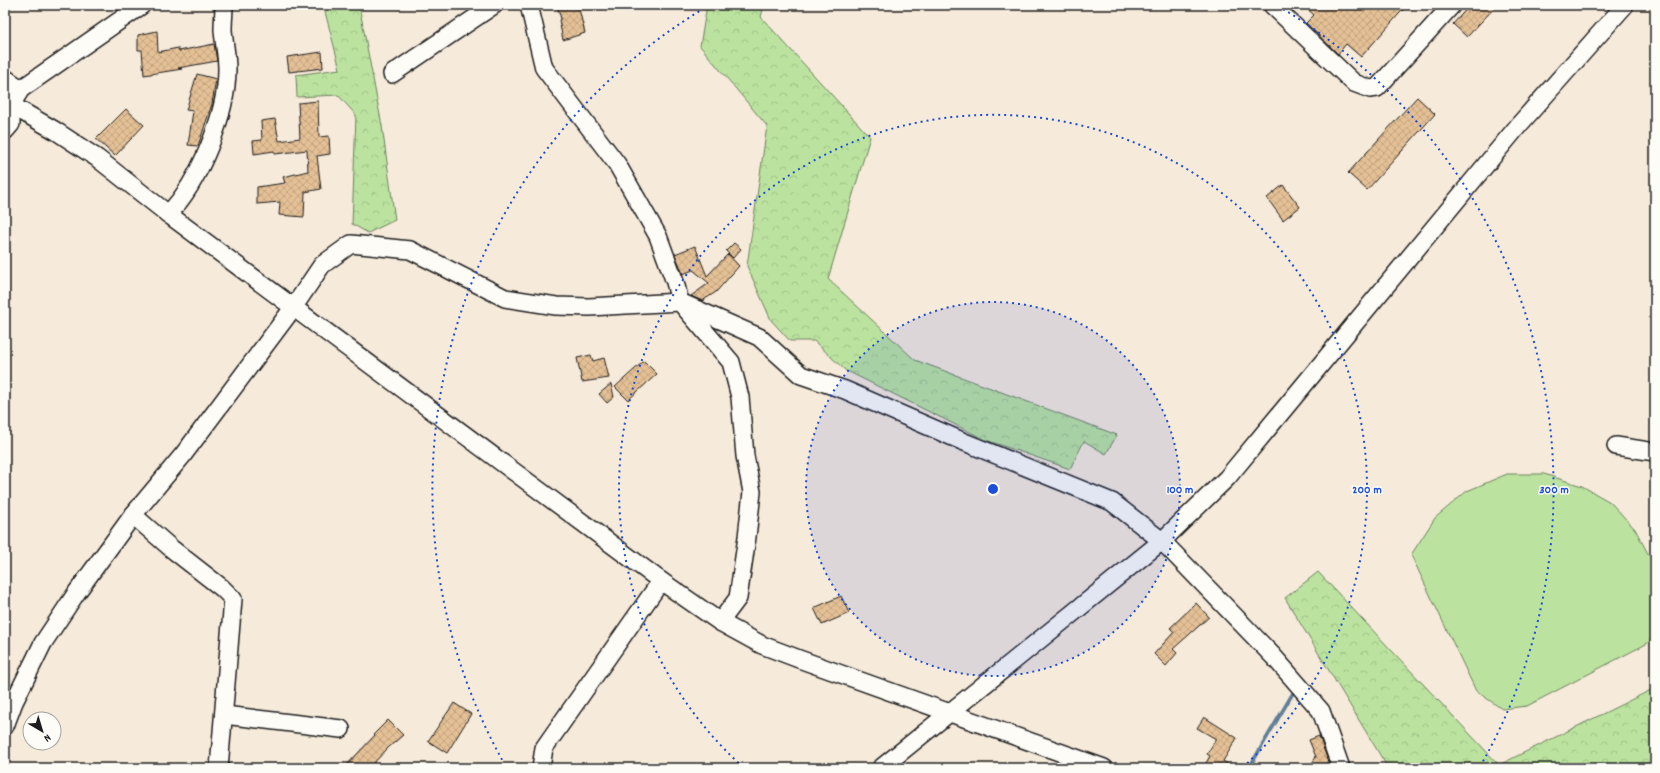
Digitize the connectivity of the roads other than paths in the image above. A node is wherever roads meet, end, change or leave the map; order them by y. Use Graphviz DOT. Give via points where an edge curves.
graph roads {
  1 [pos="142,5"];
  2 [pos="224,5"];
  3 [pos="494,5"];
  4 [pos="529,5"];
  5 [pos="1272,5"];
  6 [pos="1452,5"];
  7 [pos="1625,5"];
  8 [pos="392,74"];
  9 [pos="5,78"];
  10 [pos="21,89"];
  11 [pos="8,105"];
  12 [pos="5,131"];
  13 [pos="168,214"];
  14 [pos="680,302"];
  15 [pos="293,308"];
  16 [pos="1616,446"];
  17 [pos="1655,452"];
  18 [pos="133,515"];
  19 [pos="1162,541"];
  20 [pos="661,581"];
  21 [pos="720,622"];
  22 [pos="951,713"];
  23 [pos="224,715"];
  24 [pos="5,726"];
  25 [pos="341,729"];
  26 [pos="219,768"];
  27 [pos="541,768"];
  28 [pos="881,768"];
  29 [pos="1104,768"];
  30 [pos="1342,768"];
  1 -- 10 [label="street"];
  2 -- 13 [label="street" via="223,29 227,70 222,107 209,148 180,202"];
  3 -- 8 [label="street"];
  4 -- 14 [label="street" via="544,68 617,164 658,236"];
  5 -- 6 [label="street" via="1354,83 1370,89 1377,88"];
  7 -- 19 [label="street" via="1518,126 1227,478"];
  9 -- 10 [label="street"];
  10 -- 11 [label="street"];
  11 -- 12 [label="street" via="11,124"];
  11 -- 13 [label="street" via="56,131 96,158"];
  13 -- 15 [label="street"];
  14 -- 15 [label="street" via="589,307 556,306 505,298 410,250 351,244 322,265"];
  14 -- 19 [label="street" via="759,337 801,375 845,390 1112,502"];
  14 -- 21 [label="street" via="731,362 740,397 752,492 738,598"];
  15 -- 18 [label="street" via="183,455"];
  15 -- 20 [label="street"];
  16 -- 17 [label="street"];
  18 -- 23 [label="street" via="233,599"];
  18 -- 24 [label="street" via="43,643"];
  19 -- 22 [label="street"];
  19 -- 30 [label="street" via="1274,657 1321,711"];
  20 -- 21 [label="street"];
  20 -- 27 [label="street" via="544,748"];
  21 -- 22 [label="street" via="762,645"];
  22 -- 28 [label="street"];
  22 -- 29 [label="street"];
  23 -- 25 [label="street"];
  23 -- 26 [label="street"];
}
